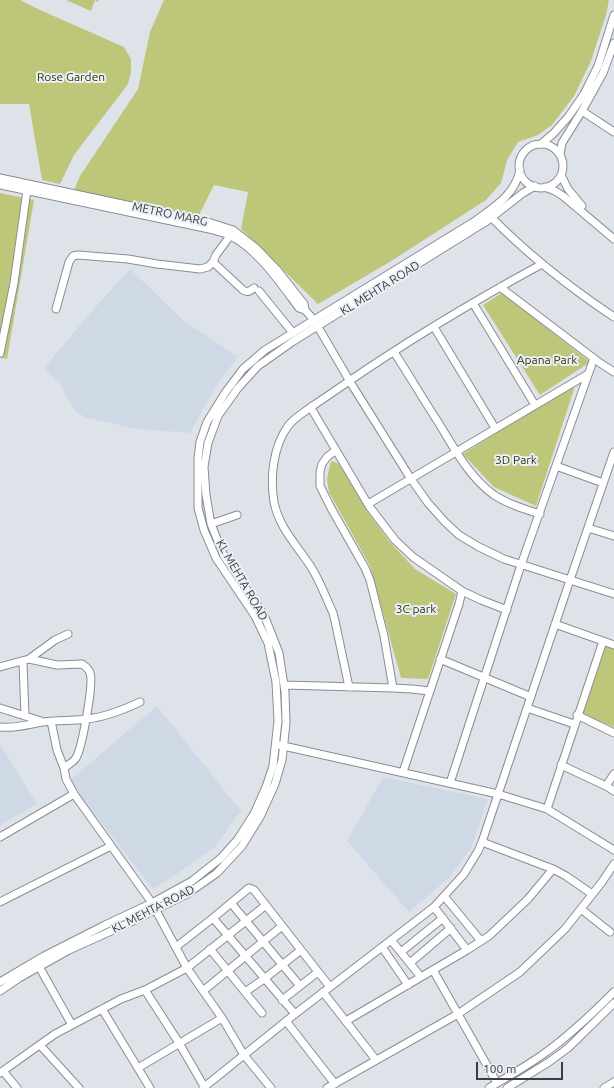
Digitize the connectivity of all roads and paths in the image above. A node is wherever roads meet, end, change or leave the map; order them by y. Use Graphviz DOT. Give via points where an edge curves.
graph roads {
  1 [pos="614,15"];
  2 [pos="606,39"];
  3 [pos="614,42"];
  4 [pos="582,111"];
  5 [pos="614,132"];
  6 [pos="541,144"];
  7 [pos="560,155"];
  8 [pos="520,170"];
  9 [pos="560,175"];
  10 [pos="0,178"];
  11 [pos="0,185"];
  12 [pos="535,186"];
  13 [pos="545,187"];
  14 [pos="27,190"];
  15 [pos="489,215"];
  16 [pos="231,233"];
  17 [pos="614,234"];
  18 [pos="614,239"];
  19 [pos="213,262"];
  20 [pos="542,264"];
  21 [pos="500,287"];
  22 [pos="473,303"];
  23 [pos="56,309"];
  24 [pos="614,317"];
  25 [pos="316,323"];
  26 [pos="434,327"];
  27 [pos="293,333"];
  28 [pos="394,352"];
  29 [pos="0,353"];
  30 [pos="594,358"];
  31 [pos="614,372"];
  32 [pos="588,374"];
  33 [pos="349,381"];
  34 [pos="535,404"];
  35 [pos="311,408"];
  36 [pos="495,428"];
  37 [pos="336,450"];
  38 [pos="456,451"];
  39 [pos="614,452"];
  40 [pos="556,466"];
  41 [pos="411,479"];
  42 [pos="603,483"];
  43 [pos="368,504"];
  44 [pos="540,514"];
  45 [pos="237,515"];
  46 [pos="211,524"];
  47 [pos="588,528"];
  48 [pos="614,536"];
  49 [pos="522,565"];
  50 [pos="570,580"];
  51 [pos="462,591"];
  52 [pos="614,594"];
  53 [pos="507,610"];
  54 [pos="555,624"];
  55 [pos="68,634"];
  56 [pos="603,641"];
  57 [pos="614,645"];
  58 [pos="440,659"];
  59 [pos="26,661"];
  60 [pos="0,667"];
  61 [pos="484,677"];
  62 [pos="284,685"];
  63 [pos="349,687"];
  64 [pos="393,688"];
  65 [pos="430,691"];
  66 [pos="531,697"];
  67 [pos="140,702"];
  68 [pos="0,708"];
  69 [pos="527,708"];
  70 [pos="577,715"];
  71 [pos="25,716"];
  72 [pos="86,720"];
  73 [pos="51,721"];
  74 [pos="43,722"];
  75 [pos="574,724"];
  76 [pos="0,727"];
  77 [pos="614,733"];
  78 [pos="275,744"];
  79 [pos="283,746"];
  80 [pos="561,765"];
  81 [pos="64,768"];
  82 [pos="403,772"];
  83 [pos="614,774"];
  84 [pos="450,783"];
  85 [pos="606,786"];
  86 [pos="614,791"];
  87 [pos="74,794"];
  88 [pos="498,794"];
  89 [pos="546,809"];
  90 [pos="0,837"];
  91 [pos="482,842"];
  92 [pos="111,846"];
  93 [pos="614,850"];
  94 [pos="614,864"];
  95 [pos="553,868"];
  96 [pos="592,894"];
  97 [pos="444,896"];
  98 [pos="0,902"];
  99 [pos="231,903"];
  100 [pos="266,905"];
  101 [pos="154,906"];
  102 [pos="434,907"];
  103 [pos="581,909"];
  104 [pos="213,918"];
  105 [pos="443,918"];
  106 [pos="245,921"];
  107 [pos="282,926"];
  108 [pos="451,928"];
  109 [pos="610,932"];
  110 [pos="228,936"];
  111 [pos="391,940"];
  112 [pos="481,941"];
  113 [pos="263,942"];
  114 [pos="176,947"];
  115 [pos="382,947"];
  116 [pos="210,949"];
  117 [pos="301,950"];
  118 [pos="468,950"];
  119 [pos="401,952"];
  120 [pos="245,956"];
  121 [pos="410,963"];
  122 [pos="38,964"];
  123 [pos="282,965"];
  124 [pos="187,968"];
  125 [pos="433,970"];
  126 [pos="227,971"];
  127 [pos="318,972"];
  128 [pos="421,977"];
  129 [pos="264,979"];
  130 [pos="0,982"];
  131 [pos="408,985"];
  132 [pos="300,986"];
  133 [pos="330,987"];
  134 [pos="145,990"];
  135 [pos="0,991"];
  136 [pos="203,991"];
  137 [pos="245,992"];
  138 [pos="323,992"];
  139 [pos="614,992"];
  140 [pos="282,1000"];
  141 [pos="614,1003"];
  142 [pos="102,1009"];
  143 [pos="262,1013"];
  144 [pos="294,1014"];
  145 [pos="458,1014"];
  146 [pos="222,1018"];
  147 [pos="286,1021"];
  148 [pos="346,1021"];
  149 [pos="72,1025"];
  150 [pos="179,1044"];
  151 [pos="40,1045"];
  152 [pos="244,1055"];
  153 [pos="376,1060"];
  154 [pos="138,1068"];
  155 [pos="1,1072"];
  156 [pos="614,1082"];
  157 [pos="497,1083"];
  158 [pos="335,1084"];
  159 [pos="17,1088"];
  160 [pos="79,1088"];
  161 [pos="150,1088"];
  162 [pos="204,1088"];
  163 [pos="271,1088"];
  164 [pos="327,1088"];
  165 [pos="489,1088"];
  166 [pos="507,1088"];
  167 [pos="604,1088"];
  1 -- 2 [label="street"];
  2 -- 3 [label="street"];
  2 -- 6 [label="street" via="598,66 584,94 564,122"];
  3 -- 4 [label="street" via="603,73"];
  4 -- 5 [label="street"];
  4 -- 7 [label="street" via="562,143"];
  6 -- 7 [label="street" via="552,147"];
  6 -- 8 [label="street" via="524,152 519,164"];
  7 -- 9 [label="street"];
  8 -- 12 [label="street" via="525,180"];
  8 -- 15 [label="street, KL MEHTA ROAD" via="506,198"];
  9 -- 13 [label="street" via="557,181"];
  9 -- 17 [label="street" via="577,201"];
  10 -- 16 [label="street, METRO MARG" via="211,223"];
  11 -- 14 [label="street, METRO MARG"];
  12 -- 13 [label="street"];
  12 -- 15 [label="street, KL MEHTA ROAD"];
  13 -- 18 [label="street" via="563,196"];
  14 -- 16 [label="street, METRO MARG"];
  14 -- 29 [label="street" via="14,283"];
  15 -- 20 [label="street"];
  15 -- 25 [label="street, KL MEHTA ROAD"];
  16 -- 19 [label="street"];
  16 -- 25 [label="street, METRO MARG" via="264,263 299,308 305,310"];
  19 -- 23 [label="street" via="198,270 128,259 75,255 69,262"];
  19 -- 27 [label="street" via="246,292 256,290"];
  20 -- 21 [label="street"];
  20 -- 24 [label="street"];
  21 -- 22 [label="street"];
  21 -- 30 [label="street"];
  22 -- 26 [label="street"];
  22 -- 34 [label="street"];
  25 -- 27 [label="street, KL MEHTA ROAD"];
  25 -- 33 [label="street, METRO MARG"];
  25 -- 46 [label="street, KL MEHTA ROAD" via="258,366 218,416 208,443 204,467"];
  26 -- 28 [label="street"];
  26 -- 36 [label="street"];
  27 -- 78 [label="street, KL MEHTA ROAD" via="260,353 242,369 207,422 198,458 198,508 204,530 216,558 255,616 268,643 276,682 278,722"];
  28 -- 33 [label="street"];
  28 -- 38 [label="street"];
  30 -- 31 [label="street"];
  30 -- 32 [label="street"];
  32 -- 34 [label="street"];
  32 -- 40 [label="street"];
  33 -- 35 [label="street"];
  33 -- 41 [label="street, METRO MARG"];
  34 -- 36 [label="street"];
  35 -- 37 [label="street"];
  35 -- 63 [label="street" via="297,416 281,438 272,473 274,503 282,525 312,568 333,613"];
  36 -- 38 [label="street"];
  37 -- 43 [label="street"];
  37 -- 64 [label="street" via="322,464 320,486 370,580 384,636"];
  38 -- 41 [label="street"];
  38 -- 44 [label="street" via="476,478 493,494 513,505"];
  39 -- 42 [label="street"];
  40 -- 42 [label="street"];
  40 -- 44 [label="street"];
  41 -- 43 [label="street"];
  41 -- 49 [label="street, METRO MARG" via="444,522 459,535 504,559"];
  42 -- 47 [label="street"];
  43 -- 51 [label="street" via="388,532 412,556"];
  44 -- 49 [label="street"];
  45 -- 46 [label="street"];
  46 -- 62 [label="street, KL MEHTA ROAD" via="224,556 264,615 279,653"];
  47 -- 48 [label="street"];
  47 -- 50 [label="street"];
  49 -- 50 [label="street, METRO MARG"];
  49 -- 53 [label="street"];
  50 -- 52 [label="street, METRO MARG"];
  50 -- 54 [label="street"];
  51 -- 53 [label="street"];
  51 -- 58 [label="street"];
  53 -- 61 [label="street"];
  54 -- 56 [label="street"];
  54 -- 66 [label="street"];
  55 -- 59 [label="street"];
  56 -- 57 [label="street"];
  56 -- 70 [label="street"];
  58 -- 61 [label="street"];
  58 -- 65 [label="street"];
  59 -- 60 [label="street"];
  59 -- 71 [label="street"];
  59 -- 72 [label="street" via="57,665 82,664 88,670 92,684"];
  61 -- 66 [label="street"];
  61 -- 84 [label="street"];
  62 -- 63 [label="street"];
  62 -- 79 [label="street, KL MEHTA ROAD" via="286,723"];
  63 -- 64 [label="street"];
  64 -- 65 [label="street"];
  65 -- 82 [label="street"];
  66 -- 69 [label="street"];
  67 -- 72 [label="street"];
  68 -- 71 [label="street"];
  69 -- 75 [label="street"];
  69 -- 88 [label="street"];
  70 -- 75 [label="street"];
  70 -- 77 [label="street"];
  71 -- 74 [label="street"];
  72 -- 73 [label="street"];
  72 -- 81 [label="street" via="76,758"];
  73 -- 74 [label="street"];
  73 -- 81 [label="street"];
  74 -- 76 [label="street" via="11,728"];
  75 -- 80 [label="street"];
  78 -- 79 [label="street"];
  78 -- 101 [label="street, KL MEHTA ROAD" via="266,787 254,814 238,839 221,858"];
  79 -- 82 [label="street"];
  79 -- 101 [label="street, KL MEHTA ROAD" via="275,784 260,817 242,846 217,873 187,894"];
  80 -- 85 [label="street"];
  80 -- 89 [label="street"];
  81 -- 87 [label="street" via="66,779"];
  82 -- 84 [label="street"];
  83 -- 85 [label="street"];
  84 -- 88 [label="street"];
  85 -- 86 [label="street"];
  87 -- 90 [label="street"];
  87 -- 92 [label="street"];
  88 -- 89 [label="street"];
  88 -- 91 [label="street"];
  89 -- 93 [label="street"];
  91 -- 95 [label="street"];
  91 -- 97 [label="street" via="464,874"];
  92 -- 98 [label="street"];
  92 -- 101 [label="street"];
  94 -- 96 [label="street"];
  95 -- 96 [label="street"];
  95 -- 112 [label="street" via="528,899"];
  96 -- 103 [label="street"];
  97 -- 102 [label="street"];
  97 -- 112 [label="street"];
  99 -- 100 [label="street" via="249,888 254,890"];
  99 -- 104 [label="street"];
  99 -- 106 [label="street"];
  100 -- 106 [label="street"];
  100 -- 107 [label="street"];
  101 -- 114 [label="street"];
  101 -- 122 [label="street, KL MEHTA ROAD"];
  102 -- 105 [label="street"];
  102 -- 111 [label="street"];
  103 -- 109 [label="street"];
  103 -- 145 [label="street" via="565,929 520,972"];
  104 -- 110 [label="street"];
  104 -- 114 [label="street"];
  105 -- 108 [label="street"];
  105 -- 119 [label="street"];
  106 -- 110 [label="street"];
  106 -- 113 [label="street"];
  107 -- 113 [label="street"];
  107 -- 117 [label="street"];
  108 -- 118 [label="street"];
  108 -- 121 [label="street"];
  110 -- 116 [label="street"];
  110 -- 120 [label="street"];
  111 -- 115 [label="street"];
  111 -- 119 [label="street"];
  112 -- 118 [label="street"];
  113 -- 120 [label="street"];
  113 -- 123 [label="street"];
  114 -- 124 [label="street"];
  115 -- 131 [label="street"];
  115 -- 133 [label="street"];
  116 -- 124 [label="street"];
  116 -- 126 [label="street"];
  117 -- 123 [label="street"];
  117 -- 127 [label="street"];
  118 -- 125 [label="street"];
  119 -- 121 [label="street"];
  120 -- 126 [label="street"];
  120 -- 129 [label="street"];
  121 -- 128 [label="street"];
  122 -- 130 [label="street, KL MEHTA ROAD"];
  122 -- 135 [label="street, KL MEHTA ROAD"];
  122 -- 149 [label="street"];
  123 -- 129 [label="street"];
  123 -- 132 [label="street"];
  124 -- 134 [label="street"];
  124 -- 136 [label="street"];
  125 -- 128 [label="street"];
  125 -- 145 [label="street"];
  126 -- 136 [label="street"];
  126 -- 137 [label="street"];
  127 -- 132 [label="street"];
  127 -- 133 [label="street"];
  128 -- 131 [label="street"];
  129 -- 137 [label="street"];
  129 -- 140 [label="street"];
  131 -- 148 [label="street"];
  132 -- 140 [label="street"];
  133 -- 138 [label="street"];
  134 -- 142 [label="street"];
  134 -- 150 [label="street"];
  136 -- 146 [label="street"];
  137 -- 143 [label="street"];
  138 -- 144 [label="street"];
  138 -- 148 [label="street"];
  139 -- 157 [label="street" via="542,1055"];
  140 -- 144 [label="street"];
  141 -- 166 [label="street" via="568,1048"];
  142 -- 149 [label="street"];
  142 -- 154 [label="street"];
  144 -- 147 [label="street"];
  145 -- 153 [label="street"];
  145 -- 157 [label="street"];
  146 -- 150 [label="street"];
  146 -- 152 [label="street"];
  147 -- 152 [label="street"];
  147 -- 158 [label="street"];
  148 -- 153 [label="street"];
  149 -- 151 [label="street"];
  150 -- 154 [label="street"];
  150 -- 162 [label="street"];
  151 -- 155 [label="street"];
  151 -- 160 [label="street"];
  152 -- 162 [label="street"];
  152 -- 163 [label="street"];
  153 -- 158 [label="street"];
  154 -- 161 [label="street"];
  155 -- 159 [label="street"];
  156 -- 167 [label="street"];
  157 -- 165 [label="street"];
  158 -- 164 [label="street"];
}
